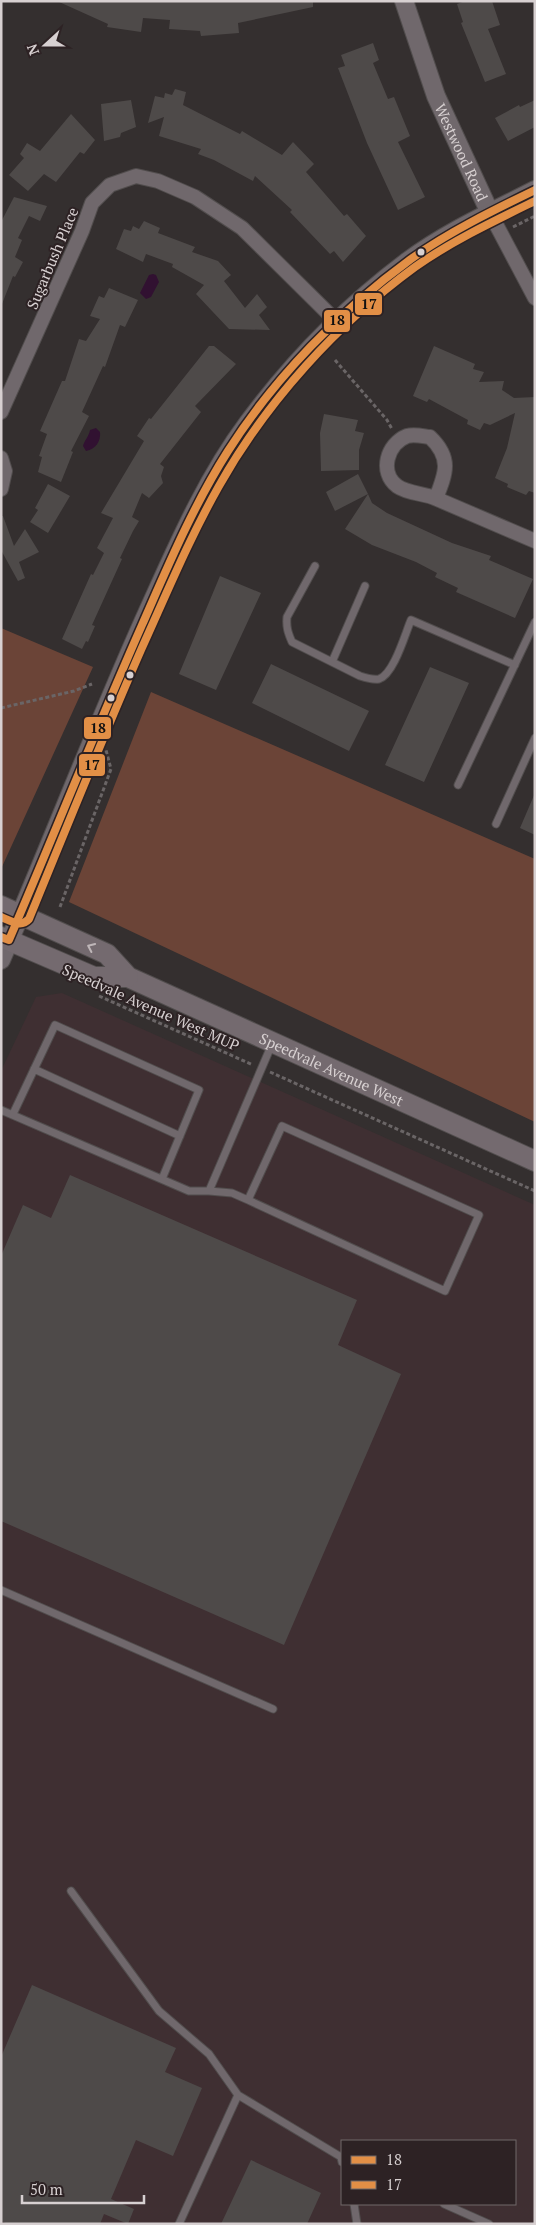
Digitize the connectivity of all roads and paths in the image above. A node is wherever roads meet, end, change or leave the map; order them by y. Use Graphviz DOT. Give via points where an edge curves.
graph roads {
  1 [pos="404,1"];
  2 [pos="535,190"];
  3 [pos="490,213"];
  4 [pos="535,298"];
  5 [pos="337,322"];
  6 [pos="335,360"];
  7 [pos="1,412"];
  8 [pos="398,440"];
  9 [pos="1,458"];
  10 [pos="1,489"];
  11 [pos="436,498"];
  12 [pos="535,541"];
  13 [pos="315,566"];
  14 [pos="365,586"];
  15 [pos="535,622"];
  16 [pos="332,662"];
  17 [pos="515,665"];
  18 [pos="92,684"];
  19 [pos="1,708"];
  20 [pos="535,738"];
  21 [pos="111,769"];
  22 [pos="458,785"];
  23 [pos="496,824"];
  24 [pos="1,906"];
  25 [pos="60,907"];
  26 [pos="20,914"];
  27 [pos="5,938"];
  28 [pos="1,960"];
  29 [pos="128,977"];
  30 [pos="93,993"];
  31 [pos="272,1043"];
  32 [pos="261,1068"];
  33 [pos="34,1069"];
  34 [pos="1,1110"];
  35 [pos="13,1114"];
  36 [pos="180,1136"];
  37 [pos="535,1161"];
  38 [pos="162,1179"];
  39 [pos="209,1191"];
  40 [pos="535,1191"];
  41 [pos="248,1200"];
  42 [pos="1,1590"];
  43 [pos="274,1709"];
  44 [pos="71,1891"];
  45 [pos="238,2096"];
  46 [pos="341,2158"];
  47 [pos="354,2205"];
  48 [pos="446,2205"];
  49 [pos="179,2224"];
  50 [pos="357,2224"];
  51 [pos="489,2224"];
  1 -- 3 [label="street, Westwood Road" via="436,96"];
  2 -- 3 [label="street"];
  3 -- 4 [label="street, Westwood Road"];
  3 -- 5 [label="street" via="410,259"];
  5 -- 7 [label="street, Sugarbush Place" via="242,228 195,197 158,181 136,176 110,185 92,203"];
  5 -- 26 [label="street" via="299,361 248,423 211,480 115,686"];
  6 -- 8 [label="path" via="387,420"];
  8 -- 11 [label="street" via="390,448 387,459 390,479 407,491"];
  8 -- 11 [label="street" via="408,436 430,437 443,452 445,472"];
  9 -- 10 [label="street" via="5,471"];
  11 -- 12 [label="street"];
  13 -- 16 [label="lane" via="287,617 286,626 292,642"];
  14 -- 16 [label="lane"];
  15 -- 17 [label="lane"];
  16 -- 17 [label="lane" via="360,676 380,678 390,672 411,620"];
  17 -- 22 [label="lane"];
  18 -- 19 [label="path"];
  20 -- 23 [label="lane"];
  21 -- 25 [label="path"];
  24 -- 26 [label="main road, Speedvale Avenue West"];
  26 -- 27 [label="street"];
  29 -- 26 [label="main road, Speedvale Avenue West, one-way" via="107,954"];
  27 -- 28 [label="street"];
  27 -- 29 [label="main road, Speedvale Avenue West" via="94,977"];
  29 -- 31 [label="main road, Speedvale Avenue West"];
  30 -- 32 [label="path, Speedvale Avenue West MUP"];
  31 -- 32 [label="lane"];
  31 -- 37 [label="main road, Speedvale Avenue West"];
  32 -- 39 [label="lane"];
  32 -- 40 [label="path, Speedvale Avenue West MUP"];
  33 -- 35 [label="lane"];
  33 -- 36 [label="lane"];
  33 -- 36 [label="lane" via="55,1025 199,1090"];
  34 -- 35 [label="lane"];
  35 -- 38 [label="lane"];
  36 -- 38 [label="lane"];
  38 -- 39 [label="lane" via="189,1191"];
  39 -- 41 [label="lane" via="232,1193"];
  41 -- 41 [label="lane" via="445,1291 479,1215 282,1126"];
  42 -- 43 [label="lane"];
  44 -- 45 [label="lane" via="159,2011 209,2054"];
  45 -- 46 [label="lane"];
  45 -- 49 [label="lane"];
  47 -- 50 [label="lane"];
  48 -- 51 [label="lane"];
}
